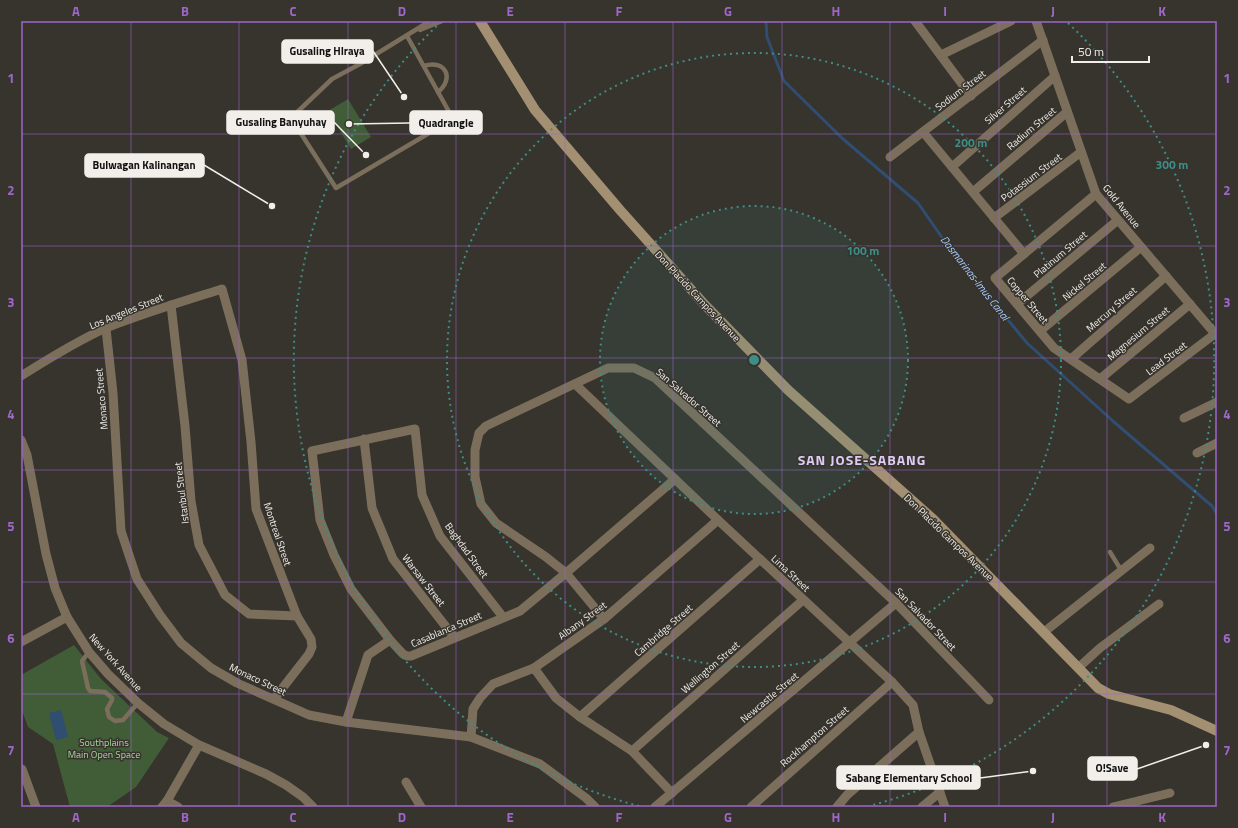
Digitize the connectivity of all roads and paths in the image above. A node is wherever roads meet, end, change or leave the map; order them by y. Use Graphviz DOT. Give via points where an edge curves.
graph roads {
  1 [pos="430,21"];
  2 [pos="442,21"];
  3 [pos="480,21"];
  4 [pos="1012,21"];
  5 [pos="1036,21"];
  6 [pos="918,22"];
  7 [pos="407,36"];
  8 [pos="1043,40"];
  9 [pos="941,55"];
  10 [pos="424,66"];
  11 [pos="1055,76"];
  12 [pos="438,92"];
  13 [pos="971,96"];
  14 [pos="1067,112"];
  15 [pos="923,132"];
  16 [pos="1081,152"];
  17 [pos="890,157"];
  18 [pos="952,166"];
  19 [pos="973,192"];
  20 [pos="1096,194"];
  21 [pos="994,218"];
  22 [pos="1118,220"];
  23 [pos="1141,247"];
  24 [pos="1024,254"];
  25 [pos="1166,276"];
  26 [pos="222,289"];
  27 [pos="1017,304"];
  28 [pos="1190,304"];
  29 [pos="171,305"];
  30 [pos="106,329"];
  31 [pos="1040,331"];
  32 [pos="1216,335"];
  33 [pos="1071,359"];
  34 [pos="21,376"];
  35 [pos="1100,379"];
  36 [pos="575,384"];
  37 [pos="1129,399"];
  38 [pos="1217,402"];
  39 [pos="1184,418"];
  40 [pos="364,439"];
  41 [pos="21,440"];
  42 [pos="1217,443"];
  43 [pos="312,451"];
  44 [pos="1197,453"];
  45 [pos="676,479"];
  46 [pos="718,520"];
  47 [pos="1150,548"];
  48 [pos="1110,552"];
  49 [pos="760,559"];
  50 [pos="1121,570"];
  51 [pos="566,573"];
  52 [pos="803,600"];
  53 [pos="896,603"];
  54 [pos="1159,604"];
  55 [pos="66,616"];
  56 [pos="297,616"];
  57 [pos="503,617"];
  58 [pos="604,619"];
  59 [pos="1044,632"];
  60 [pos="454,637"];
  61 [pos="390,640"];
  62 [pos="21,642"];
  63 [pos="850,643"];
  64 [pos="90,652"];
  65 [pos="534,668"];
  66 [pos="1078,668"];
  67 [pos="892,682"];
  68 [pos="274,699"];
  69 [pos="989,700"];
  70 [pos="138,703"];
  71 [pos="580,717"];
  72 [pos="346,722"];
  73 [pos="1217,731"];
  74 [pos="919,732"];
  75 [pos="471,737"];
  76 [pos="199,745"];
  77 [pos="632,751"];
  78 [pos="22,769"];
  79 [pos="406,782"];
  80 [pos="940,792"];
  81 [pos="672,793"];
  82 [pos="1170,793"];
  83 [pos="1142,803"];
  84 [pos="165,804"];
  85 [pos="36,807"];
  86 [pos="178,807"];
  87 [pos="313,807"];
  88 [pos="421,807"];
  89 [pos="595,807"];
  90 [pos="655,807"];
  91 [pos="751,807"];
  92 [pos="838,807"];
  93 [pos="922,807"];
  94 [pos="945,807"];
  95 [pos="1113,807"];
  1 -- 7 [label="lane"];
  2 -- 7 [label="lane"];
  3 -- 59 [label="main road, Don Placido Campos Avenue" via="535,110 704,305 788,390 933,519"];
  4 -- 9 [label="street"];
  5 -- 8 [label="street, Gold Avenue"];
  6 -- 9 [label="street"];
  7 -- 10 [label="lane"];
  7 -- 12 [label="lane" via="332,78 291,118 336,188 453,119"];
  8 -- 11 [label="street, Gold Avenue"];
  8 -- 13 [label="street, Sodium Street"];
  9 -- 13 [label="street"];
  10 -- 12 [label="lane"];
  10 -- 12 [label="lane" via="432,63 440,65 445,71 447,79 444,87"];
  11 -- 14 [label="street, Gold Avenue"];
  11 -- 18 [label="street, Silver Street"];
  13 -- 15 [label="street, Sodium Street"];
  14 -- 16 [label="street, Gold Avenue"];
  14 -- 19 [label="street, Radium Street"];
  15 -- 17 [label="street, Sodium Street"];
  15 -- 18 [label="street"];
  16 -- 20 [label="street, Gold Avenue"];
  16 -- 21 [label="street, Potassium Street"];
  18 -- 19 [label="street"];
  19 -- 21 [label="street"];
  20 -- 22 [label="street, Gold Avenue"];
  20 -- 24 [label="street, Copper Street"];
  21 -- 24 [label="street"];
  22 -- 23 [label="street, Gold Avenue"];
  22 -- 27 [label="street, Platinum Street"];
  23 -- 25 [label="street, Gold Avenue"];
  23 -- 31 [label="street, Nickel Street"];
  24 -- 27 [label="street, Copper Street" via="995,278"];
  25 -- 28 [label="street, Gold Avenue"];
  25 -- 33 [label="street, Mercury Street"];
  26 -- 29 [label="street, Los Angeles Street"];
  26 -- 56 [label="street, Montreal Street" via="242,360 256,509"];
  27 -- 31 [label="street, Copper Street"];
  28 -- 32 [label="street, Gold Avenue"];
  28 -- 35 [label="street, Magnesium Street"];
  29 -- 30 [label="street, Los Angeles Street"];
  29 -- 56 [label="street, Istanbul Street" via="191,501 199,545 225,595 249,614"];
  30 -- 34 [label="street, Los Angeles Street"];
  30 -- 68 [label="street, Monaco Street" via="113,393 121,531 137,579 181,643 237,684"];
  31 -- 33 [label="street, Copper Street" via="1054,348"];
  32 -- 37 [label="street, Lead Street"];
  33 -- 35 [label="street, Copper Street"];
  35 -- 37 [label="street, Copper Street"];
  36 -- 45 [label="street, Lima Street"];
  36 -- 51 [label="street, San Salvador Street" via="486,426 479,433 476,450 475,477 480,504 496,523"];
  36 -- 53 [label="street, San Salvador Street" via="608,368 634,368 655,378"];
  38 -- 39 [label="street"];
  40 -- 43 [label="street, Baghdad Street"];
  40 -- 57 [label="street, Baghdad Street" via="415,429 422,495 440,536"];
  40 -- 60 [label="street, Warsaw Street" via="372,508 393,559"];
  41 -- 55 [label="street, New York Avenue" via="27,455 46,554"];
  42 -- 44 [label="street"];
  43 -- 61 [label="street, Casablanca Street" via="320,520 334,555 351,589"];
  45 -- 46 [label="street, Lima Street"];
  45 -- 51 [label="street, Casablanca Street"];
  46 -- 49 [label="street, Lima Street"];
  46 -- 58 [label="street, Albany Street"];
  47 -- 50 [label="street"];
  48 -- 50 [label="lane"];
  49 -- 52 [label="street, Lima Street"];
  49 -- 71 [label="street, Cambridge Street"];
  50 -- 59 [label="street"];
  51 -- 57 [label="street, Casablanca Street" via="520,611"];
  51 -- 58 [label="street, San Salvador Street"];
  52 -- 63 [label="street, Lima Street"];
  52 -- 77 [label="street, Wellington Street"];
  53 -- 63 [label="street, Newcastle Street"];
  53 -- 69 [label="street, San Salvador Street"];
  54 -- 66 [label="street" via="1100,648"];
  55 -- 62 [label="street"];
  55 -- 64 [label="street, New York Avenue"];
  56 -- 68 [label="street, Montreal Street" via="311,639 312,647"];
  57 -- 60 [label="street, Casablanca Street"];
  58 -- 65 [label="street, Albany Street"];
  59 -- 66 [label="main road, Don Placido Campos Avenue"];
  60 -- 61 [label="street, Casablanca Street" via="411,656 406,656"];
  61 -- 72 [label="street" via="368,655"];
  63 -- 67 [label="street, Lima Street"];
  63 -- 81 [label="street, Newcastle Street"];
  64 -- 70 [label="street, New York Avenue"];
  64 -- 70 [label="lane" via="82,661 88,688 90,691 105,692 112,698 107,709 109,717 115,721 123,720"];
  65 -- 71 [label="street" via="556,698"];
  65 -- 75 [label="street, Albany Street" via="493,684 480,698 473,709"];
  66 -- 73 [label="main road, Don Placido Campos Avenue" via="1098,688 1109,694 1171,710"];
  67 -- 74 [label="street, Lima Street" via="914,705"];
  67 -- 91 [label="street, Rockhampton Street"];
  68 -- 72 [label="street, Monaco Street" via="309,715"];
  70 -- 76 [label="street, New York Avenue" via="164,724"];
  71 -- 77 [label="street"];
  72 -- 75 [label="street, Monaco Street"];
  74 -- 80 [label="street, Lima Street"];
  74 -- 92 [label="street" via="847,795"];
  75 -- 89 [label="street, Monaco Street" via="540,764"];
  76 -- 84 [label="street"];
  76 -- 87 [label="street, New York Avenue" via="266,774 286,785"];
  77 -- 81 [label="street"];
  78 -- 85 [label="street"];
  79 -- 88 [label="street"];
  80 -- 93 [label="street"];
  80 -- 94 [label="street, Lima Street"];
  81 -- 90 [label="street, Newcastle Street"];
  82 -- 83 [label="street"];
  83 -- 95 [label="street"];
  84 -- 86 [label="street"];
}
